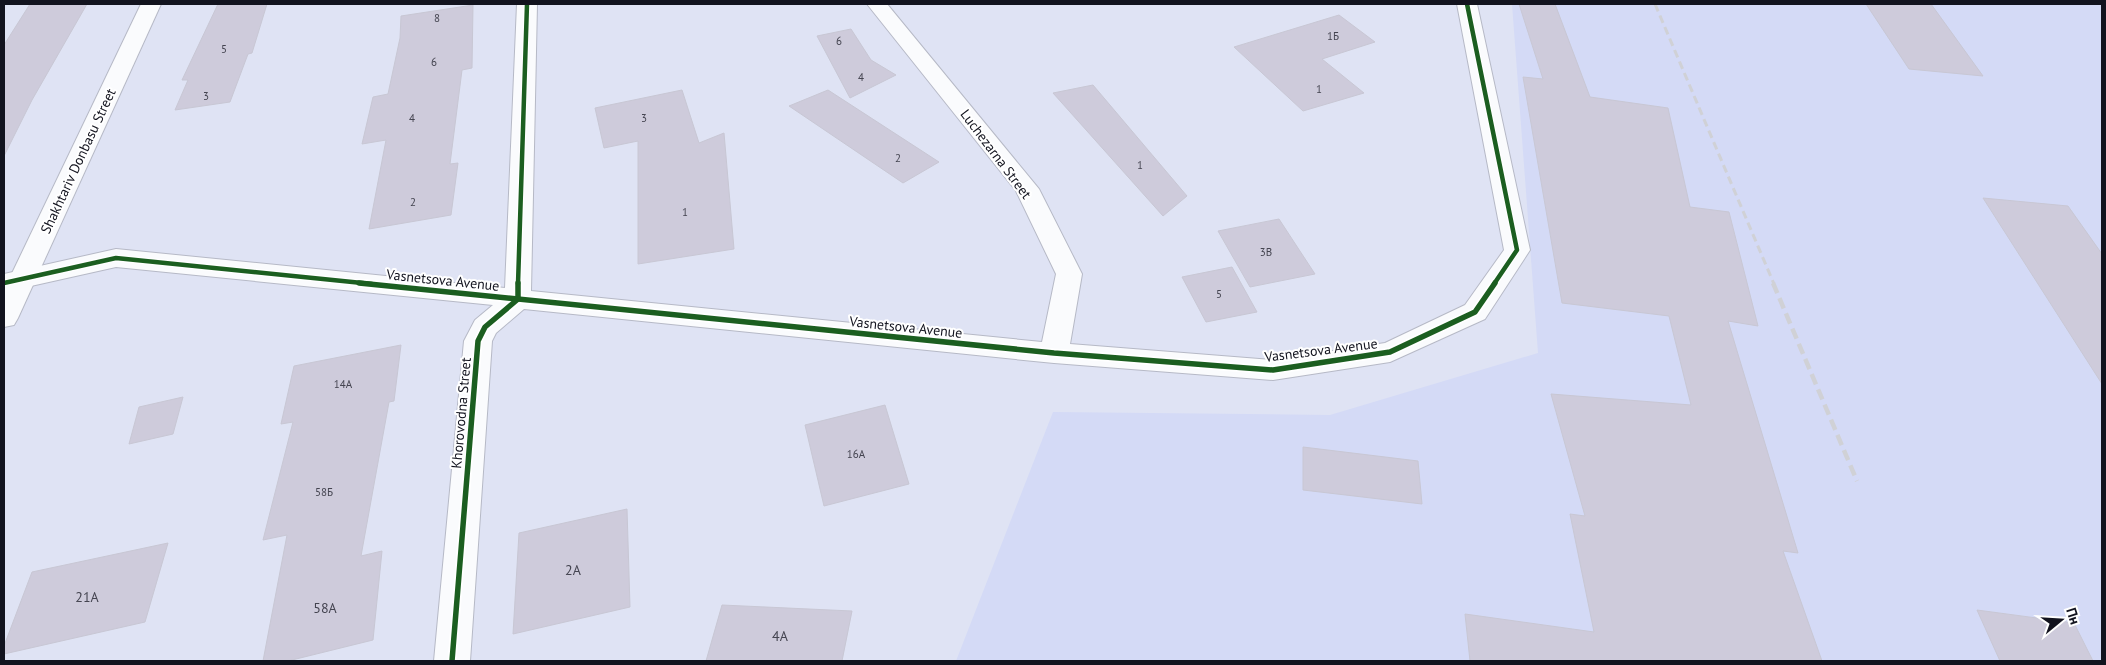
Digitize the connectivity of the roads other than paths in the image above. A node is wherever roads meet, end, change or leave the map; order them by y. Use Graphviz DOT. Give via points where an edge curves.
graph roads {
  1 [pos="151,4"];
  2 [pos="527,4"];
  3 [pos="877,4"];
  4 [pos="1467,4"];
  5 [pos="13,282"];
  6 [pos="518,299"];
  7 [pos="4,318"];
  8 [pos="1054,353"];
  9 [pos="452,661"];
  1 -- 5 [label="street, Shakhtariv Donbasu Street"];
  2 -- 6 [label="street"];
  3 -- 8 [label="street, Luchezarna Street" via="1026,189 1069,274"];
  4 -- 8 [label="street, Vasnetsova Avenue" via="1517,250 1475,312 1390,352 1273,370"];
  5 -- 6 [label="street, Vasnetsova Avenue" via="116,258"];
  5 -- 7 [label="street, Shakhtariv Donbasu Street"];
  6 -- 8 [label="street, Vasnetsova Avenue"];
  6 -- 9 [label="street, Khorovodna Street" via="486,327 478,341"];
}
